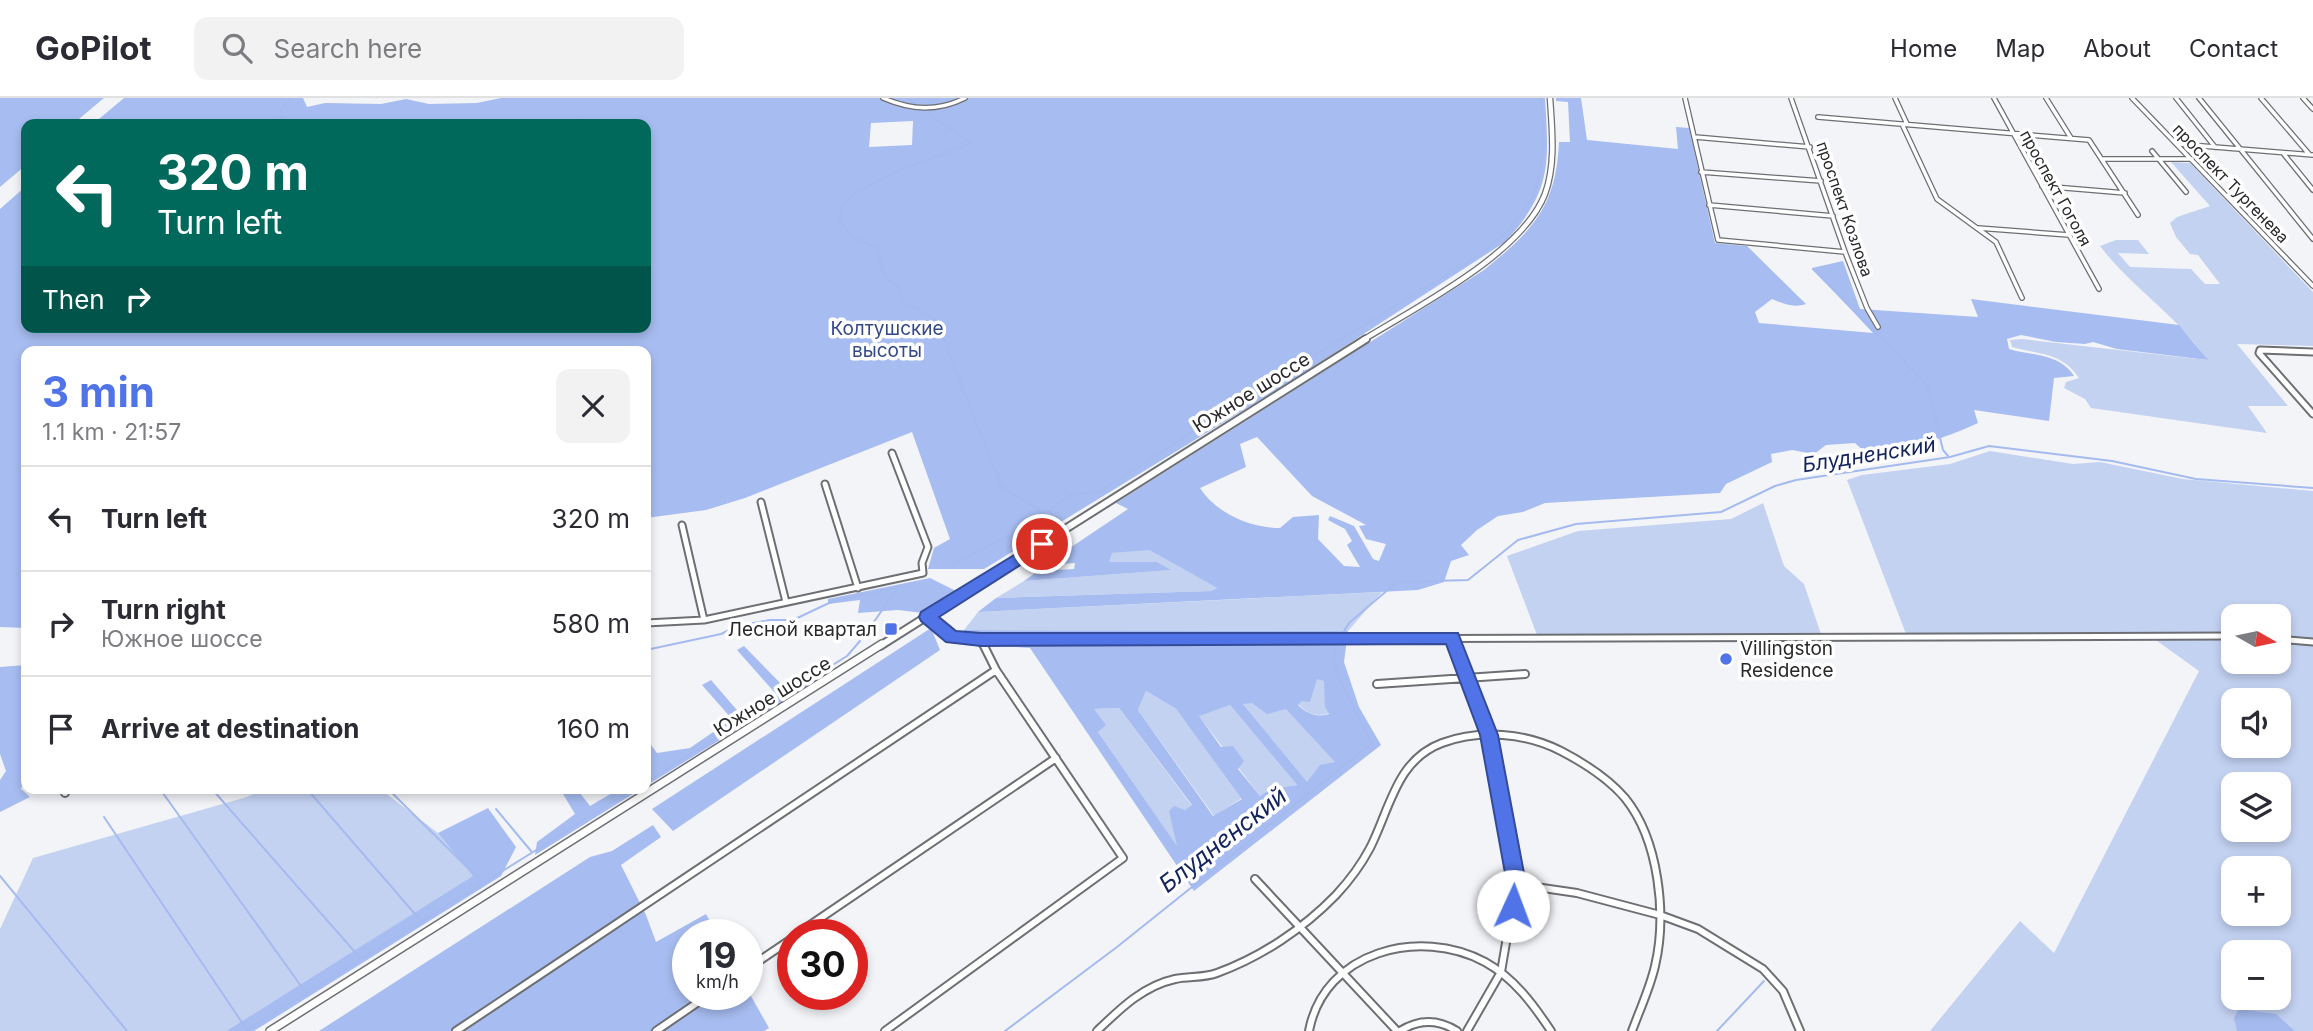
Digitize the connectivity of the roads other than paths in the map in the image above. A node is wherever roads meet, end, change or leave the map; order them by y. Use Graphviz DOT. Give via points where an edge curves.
graph roads {
  1 [pos="883,98"];
  2 [pos="965,98"];
  3 [pos="1550,98"];
  4 [pos="1685,98"];
  5 [pos="1791,98"];
  6 [pos="1895,98"];
  7 [pos="1994,98"];
  8 [pos="2046,98"];
  9 [pos="2132,98"];
  10 [pos="2176,98"];
  11 [pos="2199,98"];
  12 [pos="2262,98"];
  13 [pos="2303,98"];
  14 [pos="2313,109"];
  15 [pos="1818,117"];
  16 [pos="1905,124"];
  17 [pos="2012,134"];
  18 [pos="1695,137"];
  19 [pos="2071,138"];
  20 [pos="2178,144"];
  21 [pos="1810,147"];
  22 [pos="2215,147"];
  23 [pos="2240,149"];
  24 [pos="2152,150"];
  25 [pos="2283,153"];
  26 [pos="2311,155"];
  27 [pos="2159,158"];
  28 [pos="2103,159"];
  29 [pos="2192,159"];
  30 [pos="1701,172"];
  31 [pos="1821,181"];
  32 [pos="2042,186"];
  33 [pos="2313,190"];
  34 [pos="2186,192"];
  35 [pos="2124,193"];
  36 [pos="1709,205"];
  37 [pos="2138,215"];
  38 [pos="1833,216"];
  39 [pos="1976,228"];
  40 [pos="2069,235"];
  41 [pos="2313,239"];
  42 [pos="1845,252"];
  43 [pos="2313,286"];
  44 [pos="2099,289"];
  45 [pos="2022,298"];
  46 [pos="1878,327"];
  47 [pos="2313,352"];
  48 [pos="2313,414"];
  49 [pos="892,453"];
  50 [pos="825,484"];
  51 [pos="761,502"];
  52 [pos="682,525"];
  53 [pos="858,588"];
  54 [pos="786,603"];
  55 [pos="927,617"];
  56 [pos="704,620"];
  57 [pos="651,623"];
  58 [pos="2221,636"];
  59 [pos="1452,638"];
  60 [pos="981,640"];
  61 [pos="2291,640"];
  62 [pos="2313,642"];
  63 [pos="996,670"];
  64 [pos="1525,674"];
  65 [pos="1467,677"];
  66 [pos="1377,684"];
  67 [pos="1489,735"];
  68 [pos="1056,758"];
  69 [pos="651,791"];
  70 [pos="646,794"];
  71 [pos="1255,879"];
  72 [pos="1516,884"];
  73 [pos="1660,915"];
  74 [pos="819,919"];
  75 [pos="1301,927"];
  76 [pos="1344,972"];
  77 [pos="1501,972"];
  78 [pos="687,1010"];
  79 [pos="270,1031"];
  80 [pos="456,1031"];
  81 [pos="656,1031"];
  82 [pos="885,1031"];
  83 [pos="1097,1031"];
  84 [pos="1309,1031"];
  85 [pos="1399,1031"];
  86 [pos="1457,1031"];
  87 [pos="1467,1031"];
  88 [pos="1551,1031"];
  89 [pos="1632,1031"];
  90 [pos="1800,1031"];
  1 -- 2 [label="street" via="918,109"];
  3 -- 55 [label="street, Южное шоссе" via="1553,143 1547,191 1509,244"];
  4 -- 18 [label="street"];
  5 -- 21 [label="street, проспект Козлова"];
  6 -- 16 [label="street"];
  7 -- 17 [label="street, проспект Гоголя"];
  8 -- 19 [label="street"];
  9 -- 20 [label="street, проспект Тургенева"];
  10 -- 22 [label="street"];
  11 -- 23 [label="street"];
  12 -- 26 [label="street"];
  13 -- 14 [label="street"];
  15 -- 16 [label="street"];
  16 -- 17 [label="street"];
  16 -- 39 [label="street" via="1937,199"];
  17 -- 19 [label="street"];
  17 -- 32 [label="street, проспект Гоголя"];
  18 -- 21 [label="street"];
  18 -- 30 [label="street"];
  19 -- 28 [label="street" via="2089,141"];
  20 -- 22 [label="street"];
  20 -- 29 [label="street, проспект Тургенева"];
  21 -- 31 [label="street, проспект Козлова"];
  22 -- 23 [label="street"];
  23 -- 25 [label="street"];
  23 -- 41 [label="street"];
  24 -- 27 [label="street"];
  25 -- 26 [label="street"];
  25 -- 33 [label="street"];
  27 -- 28 [label="street"];
  27 -- 29 [label="street"];
  27 -- 34 [label="street"];
  28 -- 35 [label="street"];
  29 -- 43 [label="street, проспект Тургенева"];
  30 -- 31 [label="street"];
  30 -- 36 [label="street"];
  31 -- 38 [label="street, проспект Козлова"];
  32 -- 35 [label="street"];
  32 -- 40 [label="street, проспект Гоголя"];
  35 -- 37 [label="street"];
  36 -- 38 [label="street"];
  36 -- 42 [label="street" via="1718,240"];
  38 -- 42 [label="street, проспект Козлова"];
  39 -- 40 [label="street"];
  39 -- 45 [label="street" via="1996,242"];
  40 -- 44 [label="street, проспект Гоголя"];
  42 -- 46 [label="street, проспект Козлова"];
  47 -- 48 [label="street" via="2259,353"];
  49 -- 53 [label="street" via="928,547 923,573"];
  50 -- 53 [label="street"];
  51 -- 54 [label="street"];
  52 -- 56 [label="street"];
  53 -- 54 [label="street"];
  54 -- 56 [label="street"];
  55 -- 60 [label="street" via="951,637"];
  55 -- 69 [label="street, Южное шоссе"];
  56 -- 57 [label="street"];
  58 -- 59 [label="street"];
  59 -- 60 [label="street"];
  59 -- 65 [label="street"];
  60 -- 63 [label="street"];
  61 -- 62 [label="street"];
  63 -- 68 [label="street"];
  63 -- 80 [label="street"];
  64 -- 65 [label="street"];
  65 -- 66 [label="street"];
  65 -- 67 [label="street"];
  67 -- 72 [label="street"];
  67 -- 73 [label="street" via="1522,737 1556,748 1598,773 1631,806 1648,842"];
  67 -- 75 [label="street" via="1442,743 1414,760 1398,778 1369,849 1337,894"];
  68 -- 74 [label="street"];
  68 -- 82 [label="street" via="1123,858"];
  70 -- 79 [label="street, Южное шоссе"];
  71 -- 75 [label="street"];
  72 -- 73 [label="street" via="1577,893"];
  72 -- 77 [label="street"];
  73 -- 89 [label="street" via="1657,958"];
  73 -- 90 [label="street" via="1698,929 1763,969 1783,991"];
  75 -- 76 [label="street"];
  75 -- 83 [label="street" via="1215,974 1172,979 1127,1001"];
  76 -- 77 [label="street" via="1354,962 1388,947 1426,944 1465,953"];
  76 -- 84 [label="street" via="1328,987"];
  76 -- 85 [label="street"];
  77 -- 87 [label="street"];
  77 -- 88 [label="street" via="1531,999"];
  78 -- 81 [label="street"];
  85 -- 86 [label="street" via="1409,1024 1437,1021"];
}
